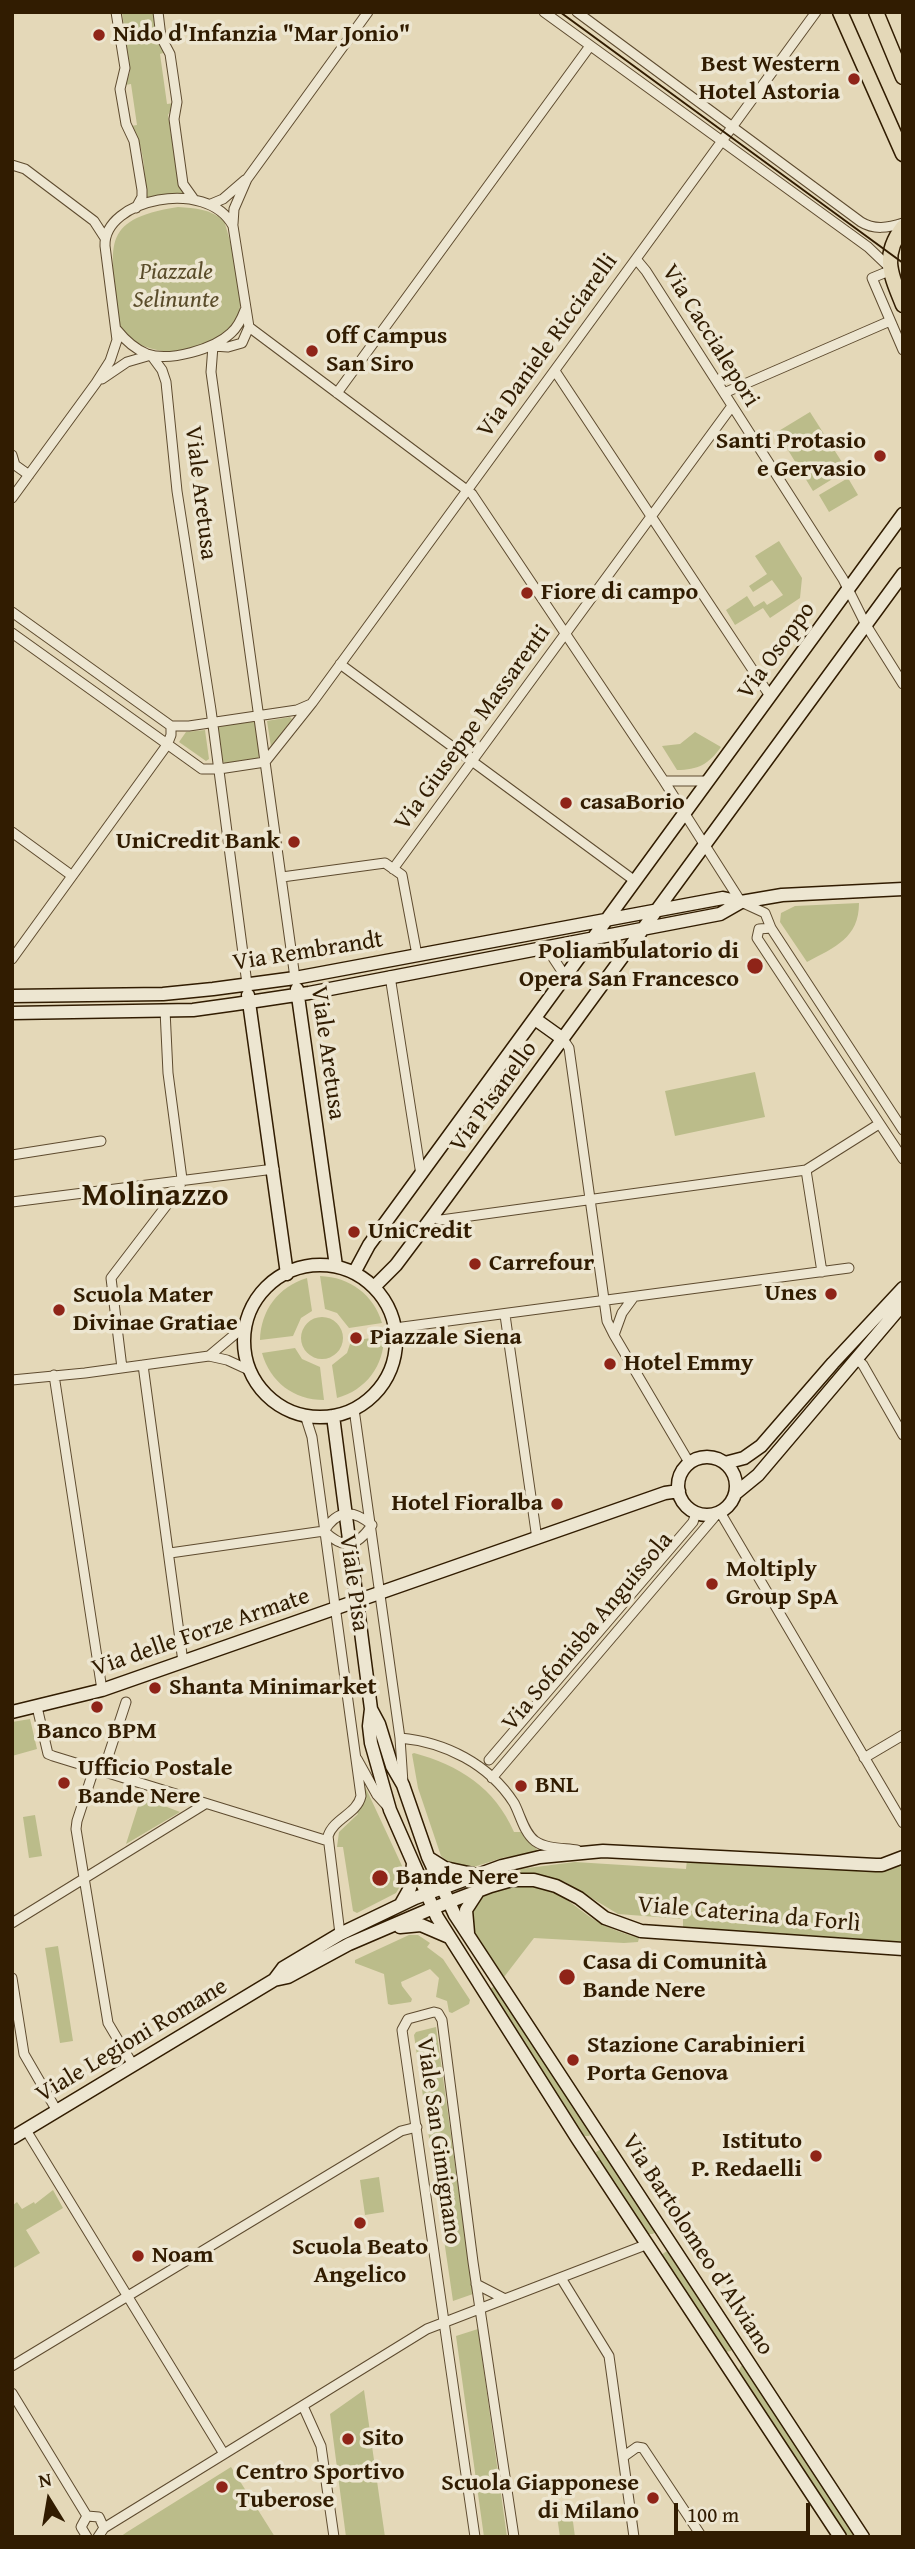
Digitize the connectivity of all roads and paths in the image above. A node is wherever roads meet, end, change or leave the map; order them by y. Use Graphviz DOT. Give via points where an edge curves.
graph roads {
  1 [pos="117,12"];
  2 [pos="158,12"];
  3 [pos="368,12"];
  4 [pos="544,12"];
  5 [pos="577,12"];
  6 [pos="816,12"];
  7 [pos="840,12"];
  8 [pos="876,12"];
  9 [pos="590,46"];
  10 [pos="903,77"];
  11 [pos="731,128"];
  12 [pos="721,141"];
  13 [pos="903,154"];
  14 [pos="12,165"];
  15 [pos="247,179"];
  16 [pos="192,198"];
  17 [pos="211,204"];
  18 [pos="135,208"];
  19 [pos="903,225"];
  20 [pos="233,226"];
  21 [pos="105,238"];
  22 [pos="636,259"];
  23 [pos="889,269"];
  24 [pos="903,304"];
  25 [pos="245,310"];
  26 [pos="890,321"];
  27 [pos="249,327"];
  28 [pos="116,329"];
  29 [pos="213,346"];
  30 [pos="903,350"];
  31 [pos="151,355"];
  32 [pos="555,371"];
  33 [pos="96,383"];
  34 [pos="337,393"];
  35 [pos="724,393"];
  36 [pos="732,406"];
  37 [pos="12,455"];
  38 [pos="29,475"];
  39 [pos="467,489"];
  40 [pos="12,498"];
  41 [pos="903,514"];
  42 [pos="653,516"];
  43 [pos="903,573"];
  44 [pos="848,589"];
  45 [pos="12,612"];
  46 [pos="866,625"];
  47 [pos="12,633"];
  48 [pos="565,635"];
  49 [pos="340,664"];
  50 [pos="903,684"];
  51 [pos="770,696"];
  52 [pos="312,703"];
  53 [pos="258,715"];
  54 [pos="212,722"];
  55 [pos="171,726"];
  56 [pos="167,745"];
  57 [pos="472,761"];
  58 [pos="265,762"];
  59 [pos="219,769"];
  60 [pos="664,781"];
  61 [pos="708,781"];
  62 [pos="685,813"];
  63 [pos="12,832"];
  64 [pos="704,846"];
  65 [pos="393,869"];
  66 [pos="71,875"];
  67 [pos="282,877"];
  68 [pos="635,881"];
  69 [pos="903,889"];
  70 [pos="741,902"];
  71 [pos="658,910"];
  72 [pos="607,919"];
  73 [pos="644,928"];
  74 [pos="771,928"];
  75 [pos="594,938"];
  76 [pos="546,947"];
  77 [pos="417,955"];
  78 [pos="12,959"];
  79 [pos="390,976"];
  80 [pos="565,976"];
  81 [pos="295,978"];
  82 [pos="247,984"];
  83 [pos="298,995"];
  84 [pos="12,996"];
  85 [pos="249,1002"];
  86 [pos="165,1010"];
  87 [pos="12,1013"];
  88 [pos="535,1019"];
  89 [pos="563,1039"];
  90 [pos="879,1124"];
  91 [pos="903,1130"];
  92 [pos="101,1141"];
  93 [pos="12,1155"];
  94 [pos="903,1159"];
  95 [pos="274,1169"];
  96 [pos="806,1170"];
  97 [pos="421,1175"];
  98 [pos="182,1180"];
  99 [pos="592,1200"];
  100 [pos="12,1202"];
  101 [pos="432,1217"];
  102 [pos="336,1266"];
  103 [pos="849,1268"];
  104 [pos="822,1272"];
  105 [pos="354,1273"];
  106 [pos="287,1274"];
  107 [pos="374,1287"];
  108 [pos="903,1288"];
  109 [pos="633,1298"];
  110 [pos="605,1301"];
  111 [pos="901,1310"];
  112 [pos="505,1315"];
  113 [pos="246,1325"];
  114 [pos="395,1328"];
  115 [pos="614,1335"];
  116 [pos="209,1356"];
  117 [pos="857,1359"];
  118 [pos="144,1365"];
  119 [pos="122,1368"];
  120 [pos="251,1371"];
  121 [pos="54,1375"];
  122 [pos="12,1380"];
  123 [pos="354,1409"];
  124 [pos="305,1415"];
  125 [pos="333,1416"];
  126 [pos="903,1435"];
  127 [pos="725,1463"];
  128 [pos="690,1464"];
  129 [pos="679,1491"];
  130 [pos="736,1493"];
  131 [pos="696,1513"];
  132 [pos="718,1513"];
  133 [pos="346,1514"];
  134 [pos="372,1525"];
  135 [pos="324,1531"];
  136 [pos="537,1539"];
  137 [pos="350,1544"];
  138 [pos="170,1553"];
  139 [pos="380,1594"];
  140 [pos="358,1601"];
  141 [pos="335,1609"];
  142 [pos="183,1662"];
  143 [pos="102,1690"];
  144 [pos="126,1702"];
  145 [pos="37,1707"];
  146 [pos="371,1709"];
  147 [pos="12,1712"];
  148 [pos="903,1735"];
  149 [pos="400,1738"];
  150 [pos="356,1758"];
  151 [pos="864,1758"];
  152 [pos="489,1760"];
  153 [pos="99,1771"];
  154 [pos="492,1778"];
  155 [pos="403,1785"];
  156 [pos="205,1804"];
  157 [pos="390,1810"];
  158 [pos="901,1817"];
  159 [pos="328,1841"];
  160 [pos="586,1851"];
  161 [pos="428,1857"];
  162 [pos="903,1857"];
  163 [pos="413,1864"];
  164 [pos="477,1874"];
  165 [pos="84,1879"];
  166 [pos="441,1888"];
  167 [pos="479,1890"];
  168 [pos="426,1893"];
  169 [pos="448,1902"];
  170 [pos="401,1904"];
  171 [pos="433,1908"];
  172 [pos="12,1923"];
  173 [pos="379,1932"];
  174 [pos="340,1934"];
  175 [pos="449,1937"];
  176 [pos="468,1937"];
  177 [pos="903,1949"];
  178 [pos="485,1962"];
  179 [pos="471,1972"];
  180 [pos="496,1977"];
  181 [pos="12,1978"];
  182 [pos="274,1980"];
  183 [pos="482,1988"];
  184 [pos="133,2065"];
  185 [pos="57,2111"];
  186 [pos="417,2127"];
  187 [pos="26,2130"];
  188 [pos="601,2137"];
  189 [pos="12,2138"];
  190 [pos="583,2148"];
  191 [pos="666,2234"];
  192 [pos="649,2244"];
  193 [pos="561,2278"];
  194 [pos="476,2284"];
  195 [pos="127,2296"];
  196 [pos="506,2299"];
  197 [pos="481,2309"];
  198 [pos="443,2322"];
  199 [pos="743,2353"];
  200 [pos="727,2364"];
  201 [pos="12,2366"];
  202 [pos="12,2393"];
  203 [pos="303,2406"];
  204 [pos="224,2454"];
  205 [pos="623,2456"];
  206 [pos="87,2516"];
  207 [pos="104,2528"];
  208 [pos="87,2537"];
  209 [pos="98,2537"];
  210 [pos="334,2537"];
  211 [pos="475,2537"];
  212 [pos="514,2537"];
  213 [pos="634,2537"];
  214 [pos="702,2537"];
  215 [pos="840,2537"];
  216 [pos="863,2537"];
  1 -- 18 [label="street" via="125,68 120,89 142,190"];
  2 -- 16 [label="street" via="174,78 183,184"];
  3 -- 15 [label="street"];
  4 -- 9 [label="street"];
  5 -- 11 [label="street"];
  6 -- 11 [label="street, Via Daniele Ricciarelli"];
  7 -- 13 [label="main road"];
  8 -- 10 [label="main road"];
  9 -- 12 [label="street"];
  9 -- 34 [label="street"];
  11 -- 12 [label="street, Via Daniele Ricciarelli"];
  11 -- 19 [label="street" via="867,225"];
  12 -- 22 [label="street, Via Daniele Ricciarelli"];
  12 -- 23 [label="street" via="868,247"];
  14 -- 21 [label="street" via="25,169 94,221"];
  15 -- 17 [label="street"];
  15 -- 20 [label="street" via="234,209"];
  16 -- 17 [label="street"];
  16 -- 18 [label="street"];
  17 -- 20 [label="street"];
  18 -- 21 [label="street" via="114,223"];
  19 -- 23 [label="main road" via="891,250"];
  20 -- 25 [label="street"];
  21 -- 28 [label="street"];
  22 -- 32 [label="street, Via Daniele Ricciarelli"];
  22 -- 35 [label="street, Via Caccialepori"];
  23 -- 24 [label="main road"];
  23 -- 26 [label="street" via="872,278"];
  25 -- 27 [label="street"];
  25 -- 29 [label="street" via="233,332"];
  26 -- 30 [label="street"];
  26 -- 35 [label="street"];
  27 -- 29 [label="street" via="242,343"];
  27 -- 34 [label="street"];
  28 -- 31 [label="street"];
  28 -- 33 [label="street" via="114,355"];
  29 -- 31 [label="street" via="185,354"];
  29 -- 53 [label="street, Viale Aretusa" via="211,372"];
  31 -- 33 [label="street" via="127,362"];
  31 -- 54 [label="street, Viale Aretusa" via="166,382 177,491"];
  32 -- 39 [label="street, Via Daniele Ricciarelli"];
  32 -- 42 [label="street"];
  33 -- 38 [label="street"];
  34 -- 39 [label="street"];
  35 -- 36 [label="street, Via Caccialepori"];
  36 -- 42 [label="street, Via Giuseppe Massarenti"];
  36 -- 44 [label="street, Via Caccialepori"];
  37 -- 38 [label="street" via="15,465"];
  38 -- 40 [label="street"];
  39 -- 48 [label="street"];
  39 -- 49 [label="street, Via Daniele Ricciarelli"];
  41 -- 44 [label="street, Via Osoppo"];
  42 -- 48 [label="street, Via Giuseppe Massarenti"];
  42 -- 51 [label="street"];
  43 -- 46 [label="street"];
  44 -- 46 [label="street, Via Caccialepori"];
  44 -- 51 [label="street, Via Osoppo"];
  45 -- 55 [label="street"];
  46 -- 50 [label="street, Via Caccialepori"];
  46 -- 64 [label="street"];
  47 -- 56 [label="street"];
  48 -- 57 [label="street, Via Giuseppe Massarenti"];
  48 -- 60 [label="street"];
  49 -- 52 [label="street, Via Daniele Ricciarelli"];
  49 -- 57 [label="street"];
  51 -- 61 [label="street, Via Osoppo"];
  52 -- 53 [label="street" via="297,710"];
  52 -- 58 [label="street, Via Daniele Ricciarelli"];
  53 -- 54 [label="street"];
  53 -- 58 [label="street, Viale Aretusa"];
  54 -- 55 [label="street"];
  54 -- 59 [label="street, Viale Aretusa"];
  55 -- 56 [label="street"];
  56 -- 59 [label="street" via="201,769"];
  56 -- 66 [label="street"];
  57 -- 65 [label="street, Via Giuseppe Massarenti"];
  57 -- 68 [label="street"];
  58 -- 59 [label="street"];
  58 -- 67 [label="street, Viale Aretusa"];
  59 -- 82 [label="street, Viale Aretusa"];
  60 -- 61 [label="street"];
  60 -- 62 [label="street"];
  61 -- 62 [label="street, Via Osoppo"];
  62 -- 64 [label="street"];
  62 -- 68 [label="street, Via Osoppo"];
  63 -- 66 [label="street"];
  64 -- 70 [label="street"];
  64 -- 71 [label="street, Via Pisanello"];
  65 -- 67 [label="street" via="385,863"];
  65 -- 77 [label="street" via="402,875"];
  66 -- 78 [label="street"];
  67 -- 81 [label="street, Viale Aretusa"];
  68 -- 72 [label="street, Via Pisanello"];
  69 -- 70 [label="street" via="782,895"];
  70 -- 71 [label="street, Via Rembrandt" via="723,898"];
  70 -- 73 [label="street, Via Rembrandt" via="720,914"];
  70 -- 74 [label="street" via="765,913"];
  71 -- 72 [label="street, Via Rembrandt"];
  71 -- 73 [label="street, Via Pisanello"];
  72 -- 75 [label="street, Via Pisanello"];
  72 -- 77 [label="street, Via Rembrandt"];
  73 -- 75 [label="street, Via Rembrandt"];
  73 -- 89 [label="street, Via Pisanello"];
  74 -- 90 [label="street" via="759,929 757,938"];
  74 -- 91 [label="street"];
  75 -- 76 [label="street, Via Rembrandt"];
  75 -- 80 [label="street, Via Pisanello"];
  76 -- 79 [label="street, Via Rembrandt"];
  76 -- 80 [label="street"];
  77 -- 81 [label="street, Via Rembrandt"];
  79 -- 83 [label="street, Via Rembrandt"];
  79 -- 97 [label="street"];
  80 -- 88 [label="street, Via Pisanello"];
  81 -- 82 [label="street, Via Rembrandt"];
  81 -- 83 [label="street, Viale Aretusa"];
  82 -- 84 [label="street, Via Rembrandt" via="163,994"];
  82 -- 85 [label="street, Viale Aretusa"];
  83 -- 85 [label="street, Via Rembrandt"];
  83 -- 102 [label="street, Viale Aretusa"];
  85 -- 86 [label="street, Via Rembrandt"];
  85 -- 95 [label="street, Viale Aretusa"];
  86 -- 87 [label="street, Via Rembrandt"];
  86 -- 98 [label="street"];
  88 -- 89 [label="street"];
  88 -- 97 [label="street, Via Pisanello"];
  89 -- 99 [label="street" via="569,1048"];
  89 -- 101 [label="street, Via Pisanello"];
  90 -- 94 [label="street"];
  90 -- 96 [label="street"];
  92 -- 93 [label="street"];
  95 -- 98 [label="street"];
  95 -- 106 [label="street, Viale Aretusa"];
  96 -- 99 [label="street"];
  96 -- 104 [label="street"];
  97 -- 105 [label="street, Via Pisanello"];
  98 -- 100 [label="street"];
  98 -- 119 [label="street" via="111,1278"];
  99 -- 101 [label="street" via="441,1220"];
  99 -- 110 [label="street"];
  101 -- 107 [label="street, Via Pisanello"];
  102 -- 105 [label="street"];
  102 -- 106 [label="street" via="312,1266"];
  103 -- 104 [label="street"];
  104 -- 109 [label="street"];
  105 -- 107 [label="street"];
  106 -- 113 [label="street" via="263,1292"];
  107 -- 114 [label="street"];
  108 -- 127 [label="street" via="761,1446 744,1458"];
  109 -- 110 [label="street"];
  109 -- 115 [label="street"];
  110 -- 112 [label="street"];
  110 -- 115 [label="street"];
  111 -- 117 [label="street"];
  112 -- 114 [label="street"];
  112 -- 136 [label="street"];
  113 -- 116 [label="street"];
  113 -- 120 [label="street" via="245,1353"];
  114 -- 123 [label="street" via="396,1350 390,1370 376,1392"];
  115 -- 128 [label="street"];
  116 -- 118 [label="street"];
  116 -- 120 [label="street"];
  117 -- 126 [label="street"];
  117 -- 130 [label="street" via="758,1475"];
  118 -- 119 [label="street"];
  118 -- 138 [label="street"];
  119 -- 121 [label="street"];
  120 -- 124 [label="street" via="274,1401"];
  121 -- 122 [label="street"];
  121 -- 143 [label="street"];
  123 -- 125 [label="street"];
  123 -- 134 [label="street, Viale Pisa"];
  124 -- 125 [label="street"];
  124 -- 135 [label="street, Viale Pisa"];
  125 -- 133 [label="street, Viale Pisa"];
  127 -- 128 [label="street" via="704,1458"];
  127 -- 130 [label="street" via="735,1476"];
  128 -- 129 [label="street" via="680,1477"];
  129 -- 131 [label="street" via="684,1504"];
  129 -- 136 [label="street, Via delle Forze Armate"];
  130 -- 132 [label="street"];
  131 -- 132 [label="street"];
  131 -- 152 [label="street, Via Sofonisba Anguissola"];
  132 -- 151 [label="street"];
  132 -- 154 [label="street, Via Sofonisba Anguissola"];
  133 -- 134 [label="street" via="361,1515"];
  133 -- 135 [label="street" via="331,1520"];
  133 -- 137 [label="street, Viale Pisa"];
  134 -- 137 [label="street" via="358,1542"];
  134 -- 139 [label="street, Viale Pisa"];
  135 -- 137 [label="street" via="342,1545"];
  135 -- 138 [label="street"];
  135 -- 141 [label="street, Viale Pisa"];
  136 -- 139 [label="street, Via delle Forze Armate"];
  137 -- 140 [label="street, Viale Pisa"];
  138 -- 142 [label="street"];
  139 -- 140 [label="street, Via delle Forze Armate"];
  139 -- 149 [label="street, Viale Pisa"];
  140 -- 141 [label="street, Via delle Forze Armate"];
  140 -- 146 [label="street, Viale Pisa"];
  141 -- 142 [label="street, Via delle Forze Armate"];
  141 -- 150 [label="street, Viale Pisa"];
  142 -- 143 [label="street, Via delle Forze Armate"];
  143 -- 145 [label="street, Via delle Forze Armate"];
  144 -- 153 [label="street"];
  145 -- 147 [label="street, Via delle Forze Armate"];
  145 -- 153 [label="street" via="48,1754"];
  146 -- 155 [label="street, Via Bartolomeo d'Alviano"];
  146 -- 157 [label="street, Via Bartolomeo d'Alviano" via="371,1743"];
  148 -- 151 [label="street"];
  149 -- 154 [label="street" via="444,1747"];
  149 -- 155 [label="street, Viale Pisa"];
  150 -- 157 [label="street"];
  150 -- 159 [label="street, Viale Pisa" via="359,1803 332,1828"];
  151 -- 158 [label="street"];
  153 -- 156 [label="street"];
  153 -- 165 [label="street" via="76,1824"];
  154 -- 160 [label="street" via="536,1841"];
  155 -- 161 [label="street, Via Bartolomeo d'Alviano"];
  156 -- 159 [label="street"];
  156 -- 165 [label="street"];
  157 -- 163 [label="street, Via Bartolomeo d'Alviano"];
  159 -- 174 [label="street"];
  160 -- 162 [label="street" via="876,1865"];
  160 -- 164 [label="street" via="540,1857"];
  161 -- 164 [label="street" via="448,1869"];
  161 -- 166 [label="street, Via Bartolomeo d'Alviano"];
  163 -- 168 [label="street, Via Bartolomeo d'Alviano"];
  163 -- 170 [label="street" via="410,1888"];
  164 -- 166 [label="street, Viale Legioni Romane"];
  165 -- 172 [label="street"];
  165 -- 184 [label="street" via="108,2023"];
  166 -- 168 [label="street, Viale Legioni Romane"];
  166 -- 169 [label="street, Via Bartolomeo d'Alviano"];
  167 -- 169 [label="street, Viale Caterina da Forlì"];
  167 -- 176 [label="street" via="466,1910"];
  167 -- 177 [label="street, Viale Caterina da Forlì" via="512,1880 546,1882 616,1923 656,1934"];
  168 -- 170 [label="street, Viale Legioni Romane"];
  168 -- 171 [label="street, Via Bartolomeo d'Alviano"];
  169 -- 171 [label="street, Viale Legioni Romane"];
  169 -- 176 [label="street, Via Bartolomeo d'Alviano"];
  170 -- 174 [label="street, Viale Legioni Romane"];
  171 -- 173 [label="street, Viale Legioni Romane"];
  171 -- 175 [label="street, Via Bartolomeo d'Alviano"];
  173 -- 175 [label="street" via="421,1925"];
  173 -- 182 [label="street, Viale Legioni Romane"];
  174 -- 182 [label="street, Viale Legioni Romane" via="283,1968"];
  175 -- 179 [label="street, Via Bartolomeo d'Alviano"];
  176 -- 178 [label="street, Via Bartolomeo d'Alviano"];
  178 -- 179 [label="street" via="476,1963"];
  178 -- 180 [label="street, Via Bartolomeo d'Alviano"];
  179 -- 183 [label="street, Via Bartolomeo d'Alviano"];
  180 -- 183 [label="street"];
  180 -- 188 [label="street, Via Bartolomeo d'Alviano"];
  181 -- 185 [label="street" via="24,2054"];
  182 -- 184 [label="street, Viale Legioni Romane"];
  183 -- 190 [label="street, Via Bartolomeo d'Alviano"];
  184 -- 185 [label="street, Viale Legioni Romane"];
  185 -- 187 [label="street, Viale Legioni Romane"];
  186 -- 194 [label="street, Viale San Gimignano" via="402,2030 404,2021 434,2012 441,2016"];
  186 -- 195 [label="street" via="401,2131"];
  186 -- 198 [label="street, Viale San Gimignano"];
  187 -- 189 [label="street, Viale Legioni Romane"];
  187 -- 195 [label="street"];
  188 -- 190 [label="street"];
  188 -- 191 [label="street, Via Bartolomeo d'Alviano"];
  190 -- 192 [label="street, Via Bartolomeo d'Alviano"];
  191 -- 192 [label="street"];
  191 -- 199 [label="street, Via Bartolomeo d'Alviano"];
  192 -- 193 [label="street"];
  192 -- 200 [label="street, Via Bartolomeo d'Alviano"];
  193 -- 196 [label="street"];
  193 -- 205 [label="street" via="609,2356"];
  194 -- 196 [label="street"];
  194 -- 197 [label="street, Viale San Gimignano"];
  195 -- 201 [label="street"];
  195 -- 204 [label="street"];
  196 -- 197 [label="street"];
  197 -- 198 [label="street"];
  197 -- 212 [label="street, Viale San Gimignano"];
  198 -- 203 [label="street"];
  198 -- 211 [label="street, Viale San Gimignano"];
  199 -- 200 [label="street"];
  199 -- 216 [label="street, Via Bartolomeo d'Alviano"];
  200 -- 215 [label="street, Via Bartolomeo d'Alviano"];
  202 -- 206 [label="street"];
  203 -- 204 [label="street"];
  203 -- 210 [label="street" via="321,2446"];
  204 -- 207 [label="street"];
  205 -- 213 [label="street"];
  205 -- 214 [label="street" via="643,2448"];
  206 -- 207 [label="street" via="99,2517"];
  206 -- 208 [label="street" via="81,2527"];
  207 -- 209 [label="street"];
}
